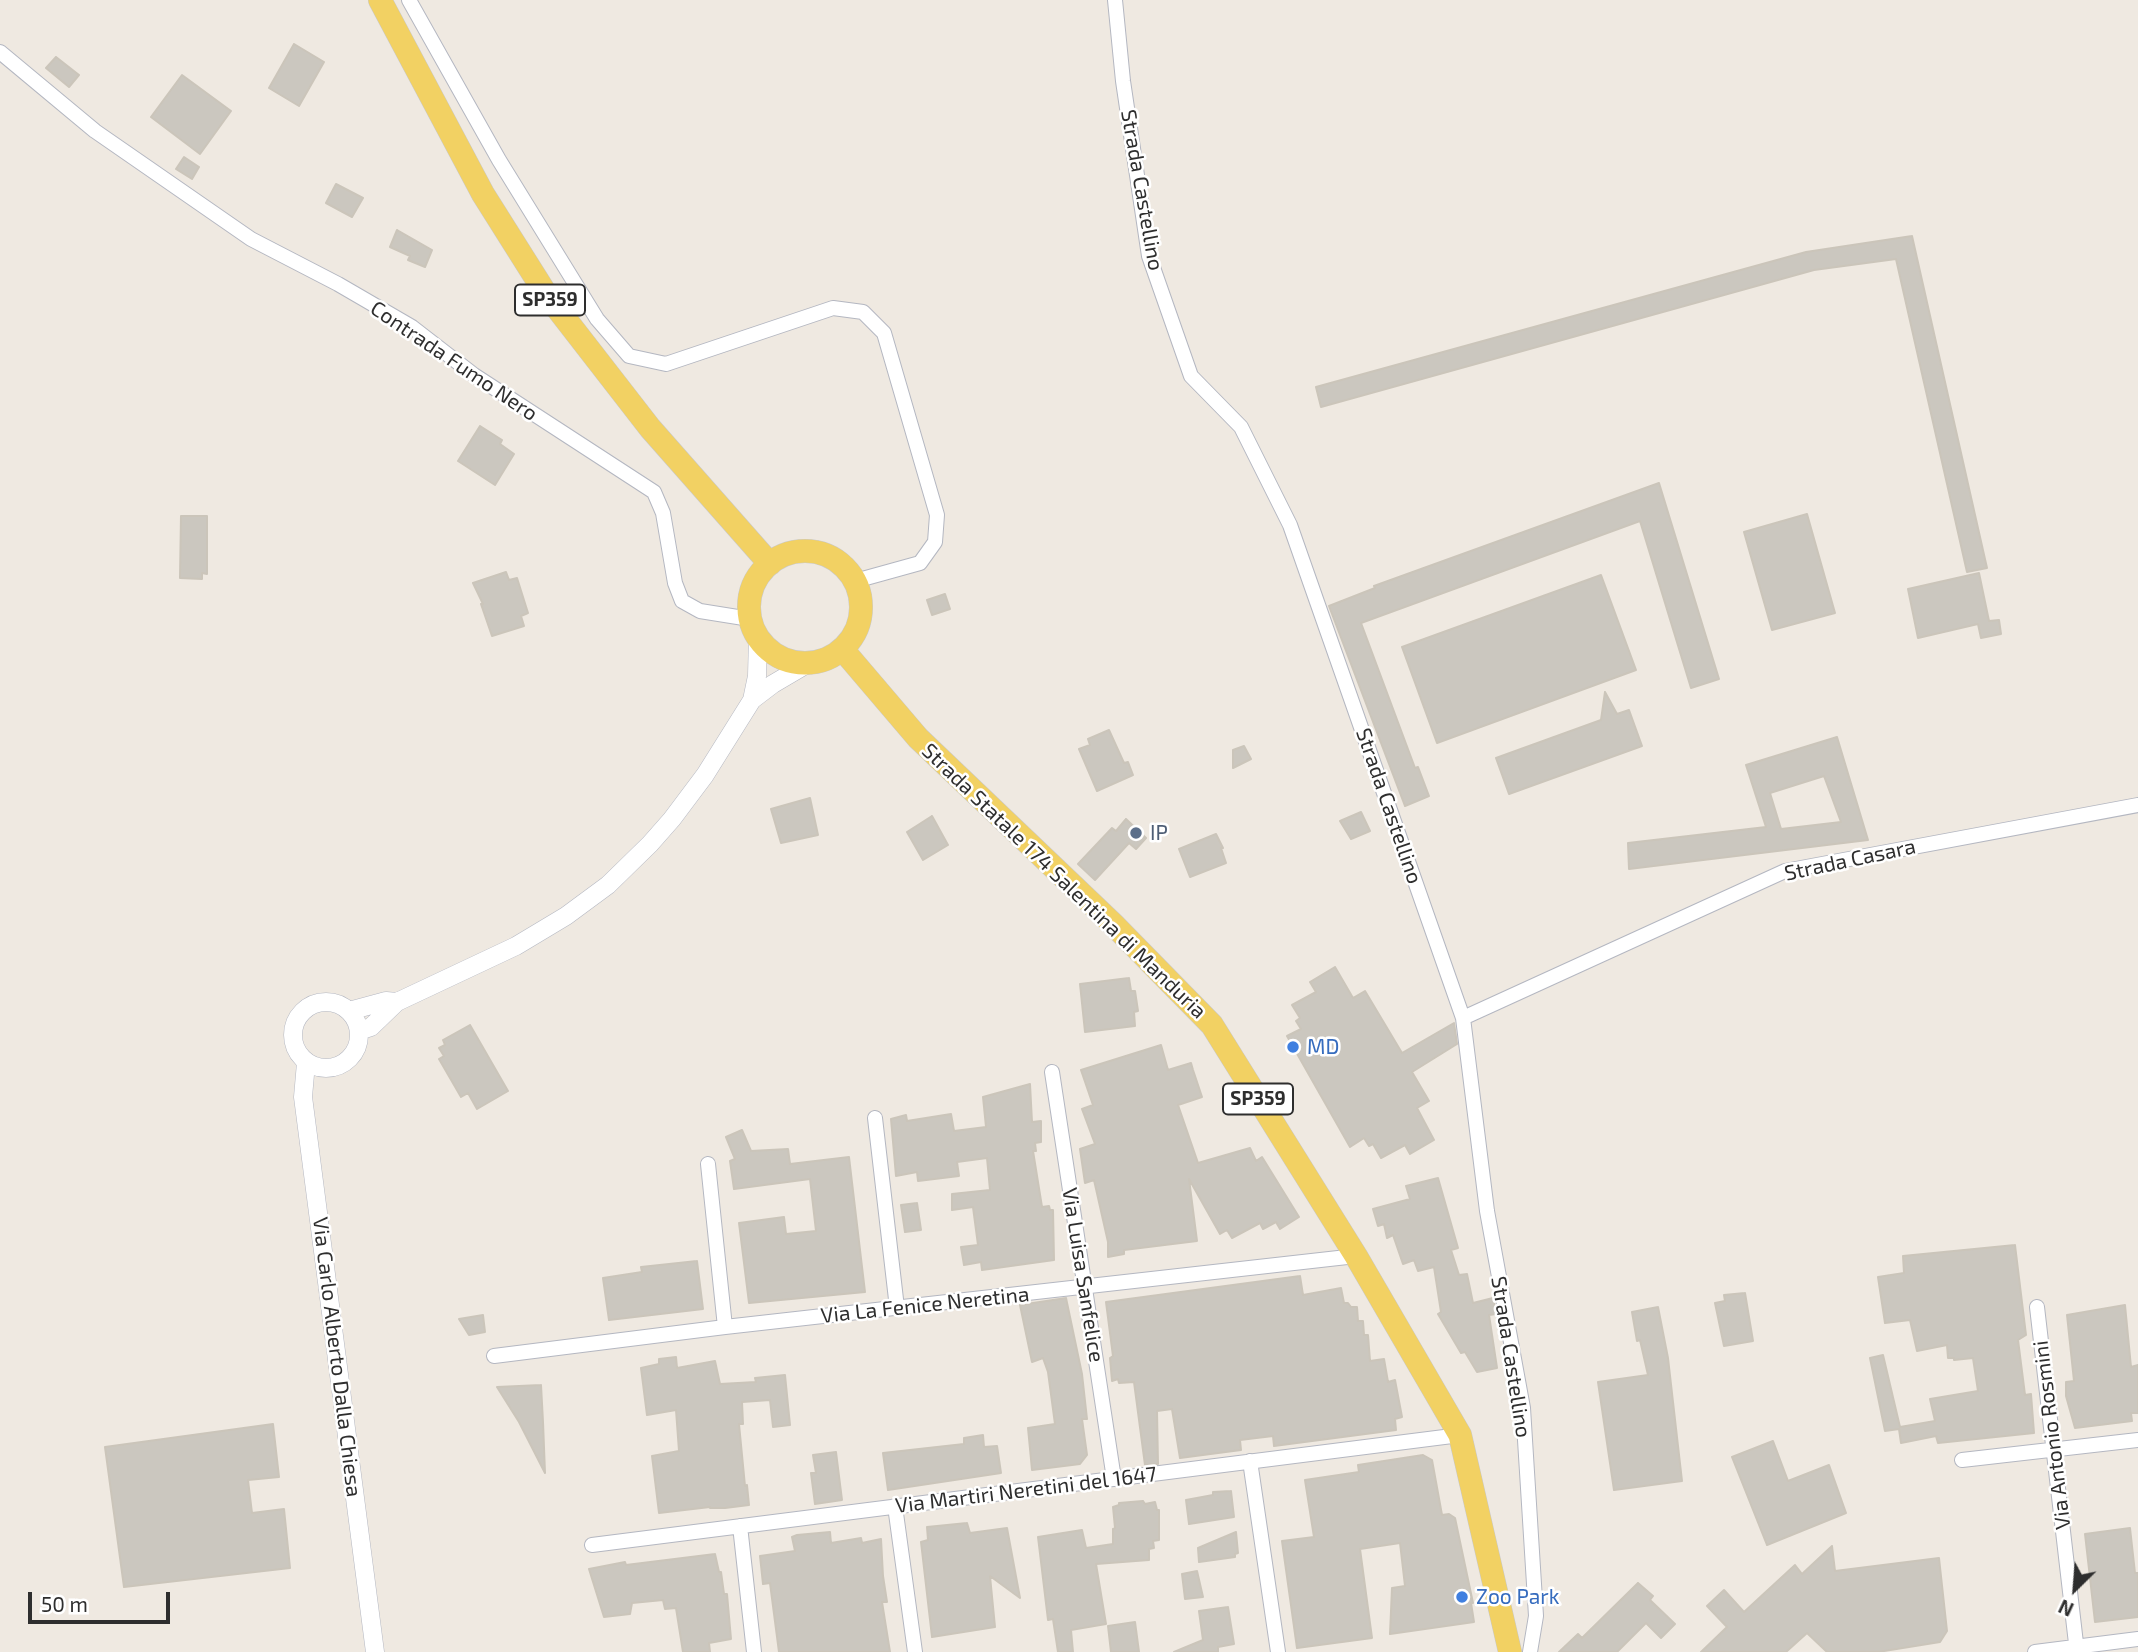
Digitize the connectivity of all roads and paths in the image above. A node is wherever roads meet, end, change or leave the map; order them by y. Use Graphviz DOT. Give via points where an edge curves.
graph roads {
  1 [pos="380,0"];
  2 [pos="409,0"];
  3 [pos="1115,0"];
  4 [pos="0,52"];
  5 [pos="770,564"];
  6 [pos="855,581"];
  7 [pos="754,628"];
  8 [pos="843,650"];
  9 [pos="807,664"];
  10 [pos="752,700"];
  11 [pos="2138,804"];
  12 [pos="397,1002"];
  13 [pos="349,1011"];
  14 [pos="1463,1018"];
  15 [pos="359,1031"];
  16 [pos="306,1063"];
  17 [pos="1052,1072"];
  18 [pos="875,1118"];
  19 [pos="708,1164"];
  20 [pos="1356,1256"];
  21 [pos="1085,1287"];
  22 [pos="2037,1307"];
  23 [pos="897,1308"];
  24 [pos="725,1327"];
  25 [pos="494,1356"];
  26 [pos="1460,1435"];
  27 [pos="2138,1440"];
  28 [pos="2054,1450"];
  29 [pos="1962,1460"];
  30 [pos="1250,1461"];
  31 [pos="1114,1479"];
  32 [pos="895,1506"];
  33 [pos="740,1526"];
  34 [pos="592,1545"];
  35 [pos="2138,1639"];
  36 [pos="2076,1649"];
  37 [pos="375,1652"];
  38 [pos="754,1652"];
  39 [pos="915,1652"];
  40 [pos="1278,1652"];
  41 [pos="1510,1652"];
  42 [pos="1530,1652"];
  43 [pos="2035,1652"];
  1 -- 5 [label="main road, SP359" via="483,194 546,294 650,428"];
  2 -- 6 [label="street" via="590,308 629,356 666,364 833,308 863,312 884,333 937,515 935,542 920,563"];
  3 -- 14 [label="street, Strada Castellino" via="1149,256 1191,376 1241,426 1290,525"];
  4 -- 7 [label="street, Contrada Fumo Nero" via="95,131 251,239 411,327 474,375 654,492 682,601"];
  5 -- 6 [label="main road" via="800,551 817,552 832,558"];
  5 -- 7 [label="main road" via="752,589 749,604"];
  6 -- 8 [label="main road" via="861,618"];
  7 -- 9 [label="main road" via="771,652"];
  7 -- 10 [label="street" via="757,676"];
  8 -- 9 [label="main road"];
  8 -- 20 [label="main road, Strada Statale 174 Salentina di Manduria / SP359" via="918,738 1212,1025"];
  9 -- 10 [label="street"];
  10 -- 12 [label="street" via="672,819 608,885 516,946"];
  11 -- 14 [label="street, Strada Casara" via="1785,871"];
  12 -- 13 [label="street"];
  12 -- 15 [label="street" via="371,1027"];
  13 -- 15 [label="street"];
  13 -- 16 [label="street, Via Carlo Alberto Dalla Chiesa" via="340,1005 318,1003 300,1014 292,1034"];
  14 -- 42 [label="street, Strada Castellino" via="1487,1211 1523,1408 1536,1616"];
  15 -- 16 [label="street" via="359,1042 348,1061 328,1069"];
  16 -- 37 [label="street, Via Carlo Alberto Dalla Chiesa" via="303,1097"];
  17 -- 21 [label="street, Via Luisa Sanfelice"];
  18 -- 23 [label="street"];
  19 -- 24 [label="street"];
  20 -- 21 [label="street, Via La Fenice Neretina"];
  20 -- 26 [label="main road, Strada Statale 174 Salentina di Manduria / SP359"];
  21 -- 23 [label="street, Via La Fenice Neretina"];
  21 -- 31 [label="street, Via Luisa Sanfelice"];
  22 -- 28 [label="street, Via Antonio Rosmini"];
  23 -- 24 [label="street, Via La Fenice Neretina"];
  24 -- 25 [label="street, Via La Fenice Neretina"];
  26 -- 30 [label="street, Via Martiri Neretini del 1647"];
  26 -- 41 [label="main road, Strada Statale 174 Salentina di Manduria / SP359"];
  27 -- 28 [label="street"];
  28 -- 29 [label="street"];
  28 -- 36 [label="street, Via Antonio Rosmini"];
  30 -- 31 [label="street, Via Martiri Neretini del 1647"];
  30 -- 40 [label="street"];
  31 -- 32 [label="street, Via Martiri Neretini del 1647"];
  32 -- 33 [label="street, Via Martiri Neretini del 1647"];
  32 -- 39 [label="street"];
  33 -- 34 [label="street, Via Martiri Neretini del 1647"];
  33 -- 38 [label="street"];
  35 -- 36 [label="street"];
  36 -- 43 [label="street"];
}
